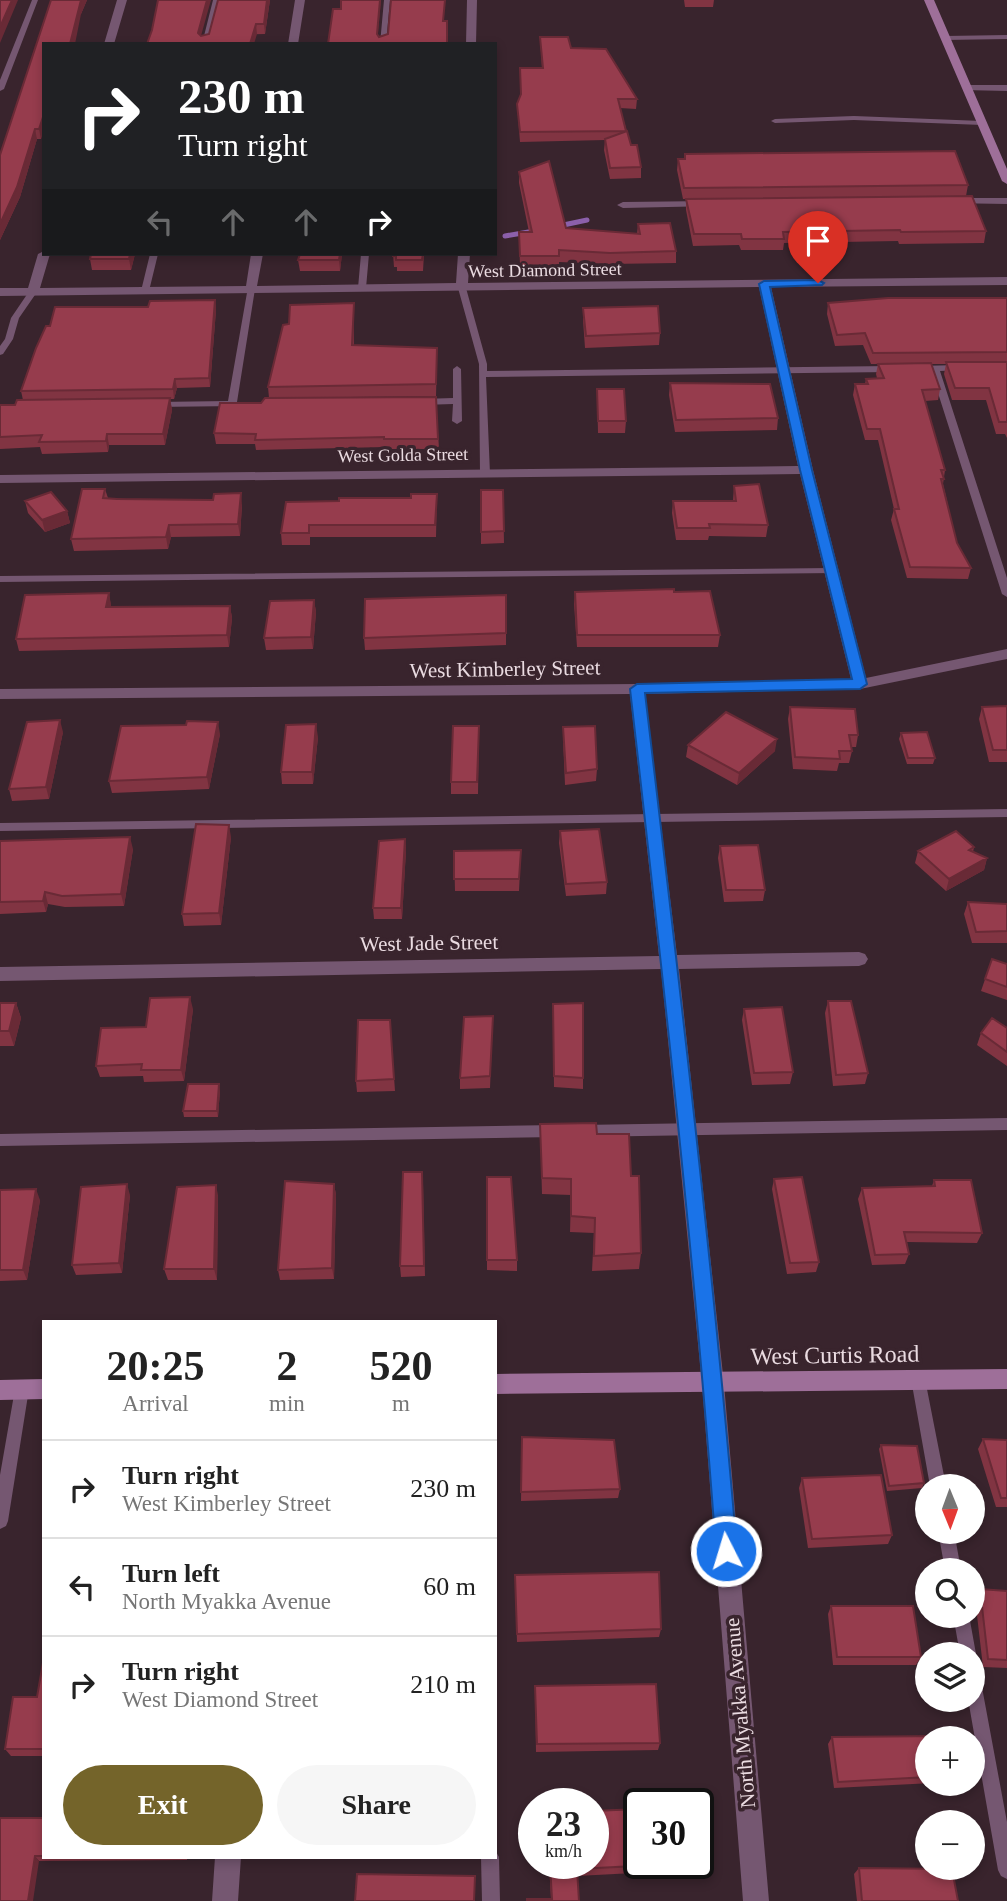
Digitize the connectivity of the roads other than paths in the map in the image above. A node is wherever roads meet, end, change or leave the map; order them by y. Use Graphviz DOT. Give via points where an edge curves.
graph roads {
  1 [pos="35,0"];
  2 [pos="122,0"];
  3 [pos="216,0"];
  4 [pos="300,0"];
  5 [pos="387,0"];
  6 [pos="472,0"];
  7 [pos="929,0"];
  8 [pos="1007,37"];
  9 [pos="945,38"];
  10 [pos="109,42"];
  11 [pos="206,42"];
  12 [pos="293,42"];
  13 [pos="383,42"];
  14 [pos="471,42"];
  15 [pos="967,88"];
  16 [pos="1007,88"];
  17 [pos="0,89"];
  18 [pos="775,121"];
  19 [pos="982,122"];
  20 [pos="1007,181"];
  21 [pos="1007,201"];
  22 [pos="934,202"];
  23 [pos="718,204"];
  24 [pos="623,205"];
  25 [pos="43,256"];
  26 [pos="154,256"];
  27 [pos="257,256"];
  28 [pos="365,256"];
  29 [pos="464,256"];
  30 [pos="1007,281"];
  31 [pos="764,284"];
  32 [pos="362,288"];
  33 [pos="251,289"];
  34 [pos="462,289"];
  35 [pos="145,290"];
  36 [pos="0,292"];
  37 [pos="33,292"];
  38 [pos="0,352"];
  39 [pos="971,368"];
  40 [pos="457,369"];
  41 [pos="935,369"];
  42 [pos="784,370"];
  43 [pos="482,374"];
  44 [pos="457,401"];
  45 [pos="418,402"];
  46 [pos="232,404"];
  47 [pos="246,404"];
  48 [pos="141,405"];
  49 [pos="457,421"];
  50 [pos="806,470"];
  51 [pos="485,474"];
  52 [pos="0,479"];
  53 [pos="832,571"];
  54 [pos="0,579"];
  55 [pos="1007,594"];
  56 [pos="1007,654"];
  57 [pos="860,684"];
  58 [pos="637,689"];
  59 [pos="0,694"];
  60 [pos="1007,813"];
  61 [pos="653,818"];
  62 [pos="0,827"];
  63 [pos="859,959"];
  64 [pos="669,962"];
  65 [pos="0,974"];
  66 [pos="1007,1124"];
  67 [pos="687,1129"];
  68 [pos="0,1140"];
  69 [pos="918,1379"];
  70 [pos="1007,1379"];
  71 [pos="497,1384"];
  72 [pos="713,1384"];
  73 [pos="11,1389"];
  74 [pos="42,1389"];
  75 [pos="936,1474"];
  76 [pos="0,1521"];
  77 [pos="978,1712"];
  78 [pos="228,1859"];
  79 [pos="491,1859"];
  80 [pos="1007,1870"];
  81 [pos="225,1901"];
  82 [pos="491,1901"];
  83 [pos="756,1901"];
  1 -- 17 [label="lane"];
  2 -- 10 [label="street"];
  3 -- 11 [label="lane"];
  4 -- 12 [label="street"];
  5 -- 13 [label="lane"];
  6 -- 14 [label="street"];
  7 -- 9 [label="street"];
  8 -- 9 [label="lane"];
  9 -- 15 [label="street"];
  15 -- 16 [label="street"];
  15 -- 19 [label="street"];
  18 -- 19 [label="lane"];
  19 -- 20 [label="street"];
  21 -- 22 [label="street"];
  23 -- 24 [label="street"];
  25 -- 37 [label="street"];
  26 -- 35 [label="lane"];
  27 -- 33 [label="street"];
  28 -- 32 [label="lane"];
  29 -- 34 [label="street"];
  30 -- 31 [label="street, West Diamond Street"];
  31 -- 34 [label="street, West Diamond Street"];
  31 -- 42 [label="street"];
  32 -- 33 [label="street, West Diamond Street"];
  32 -- 34 [label="street, West Diamond Street"];
  33 -- 35 [label="street, West Diamond Street"];
  33 -- 46 [label="lane"];
  34 -- 43 [label="lane"];
  35 -- 37 [label="street, West Diamond Street"];
  36 -- 37 [label="street, West Diamond Street"];
  37 -- 38 [label="lane"];
  39 -- 41 [label="lane"];
  40 -- 44 [label="lane"];
  41 -- 42 [label="lane"];
  41 -- 55 [label="lane"];
  42 -- 43 [label="lane"];
  42 -- 50 [label="street"];
  43 -- 51 [label="lane"];
  44 -- 45 [label="lane"];
  44 -- 49 [label="lane"];
  46 -- 47 [label="lane"];
  46 -- 48 [label="lane"];
  50 -- 51 [label="street, West Golda Street"];
  50 -- 53 [label="street"];
  51 -- 52 [label="street, West Golda Street"];
  53 -- 54 [label="lane"];
  53 -- 57 [label="street"];
  56 -- 57 [label="street, West Kimberley Street"];
  57 -- 58 [label="street, West Kimberley Street"];
  58 -- 59 [label="street, West Kimberley Street"];
  58 -- 61 [label="street, North Myakka Avenue"];
  60 -- 61 [label="lane"];
  61 -- 62 [label="lane"];
  61 -- 64 [label="street, North Myakka Avenue"];
  63 -- 64 [label="street, West Jade Street"];
  64 -- 65 [label="street, West Jade Street"];
  64 -- 67 [label="street, North Myakka Avenue"];
  66 -- 67 [label="lane"];
  67 -- 68 [label="lane"];
  67 -- 72 [label="street, North Myakka Avenue"];
  69 -- 70 [label="street, West Curtis Road"];
  69 -- 72 [label="street, West Curtis Road"];
  69 -- 75 [label="lane"];
  71 -- 72 [label="street, West Curtis Road"];
  72 -- 83 [label="street, North Myakka Avenue"];
  73 -- 74 [label="street"];
  73 -- 76 [label="lane"];
  77 -- 80 [label="lane"];
  78 -- 81 [label="street"];
  79 -- 82 [label="lane"];
}
